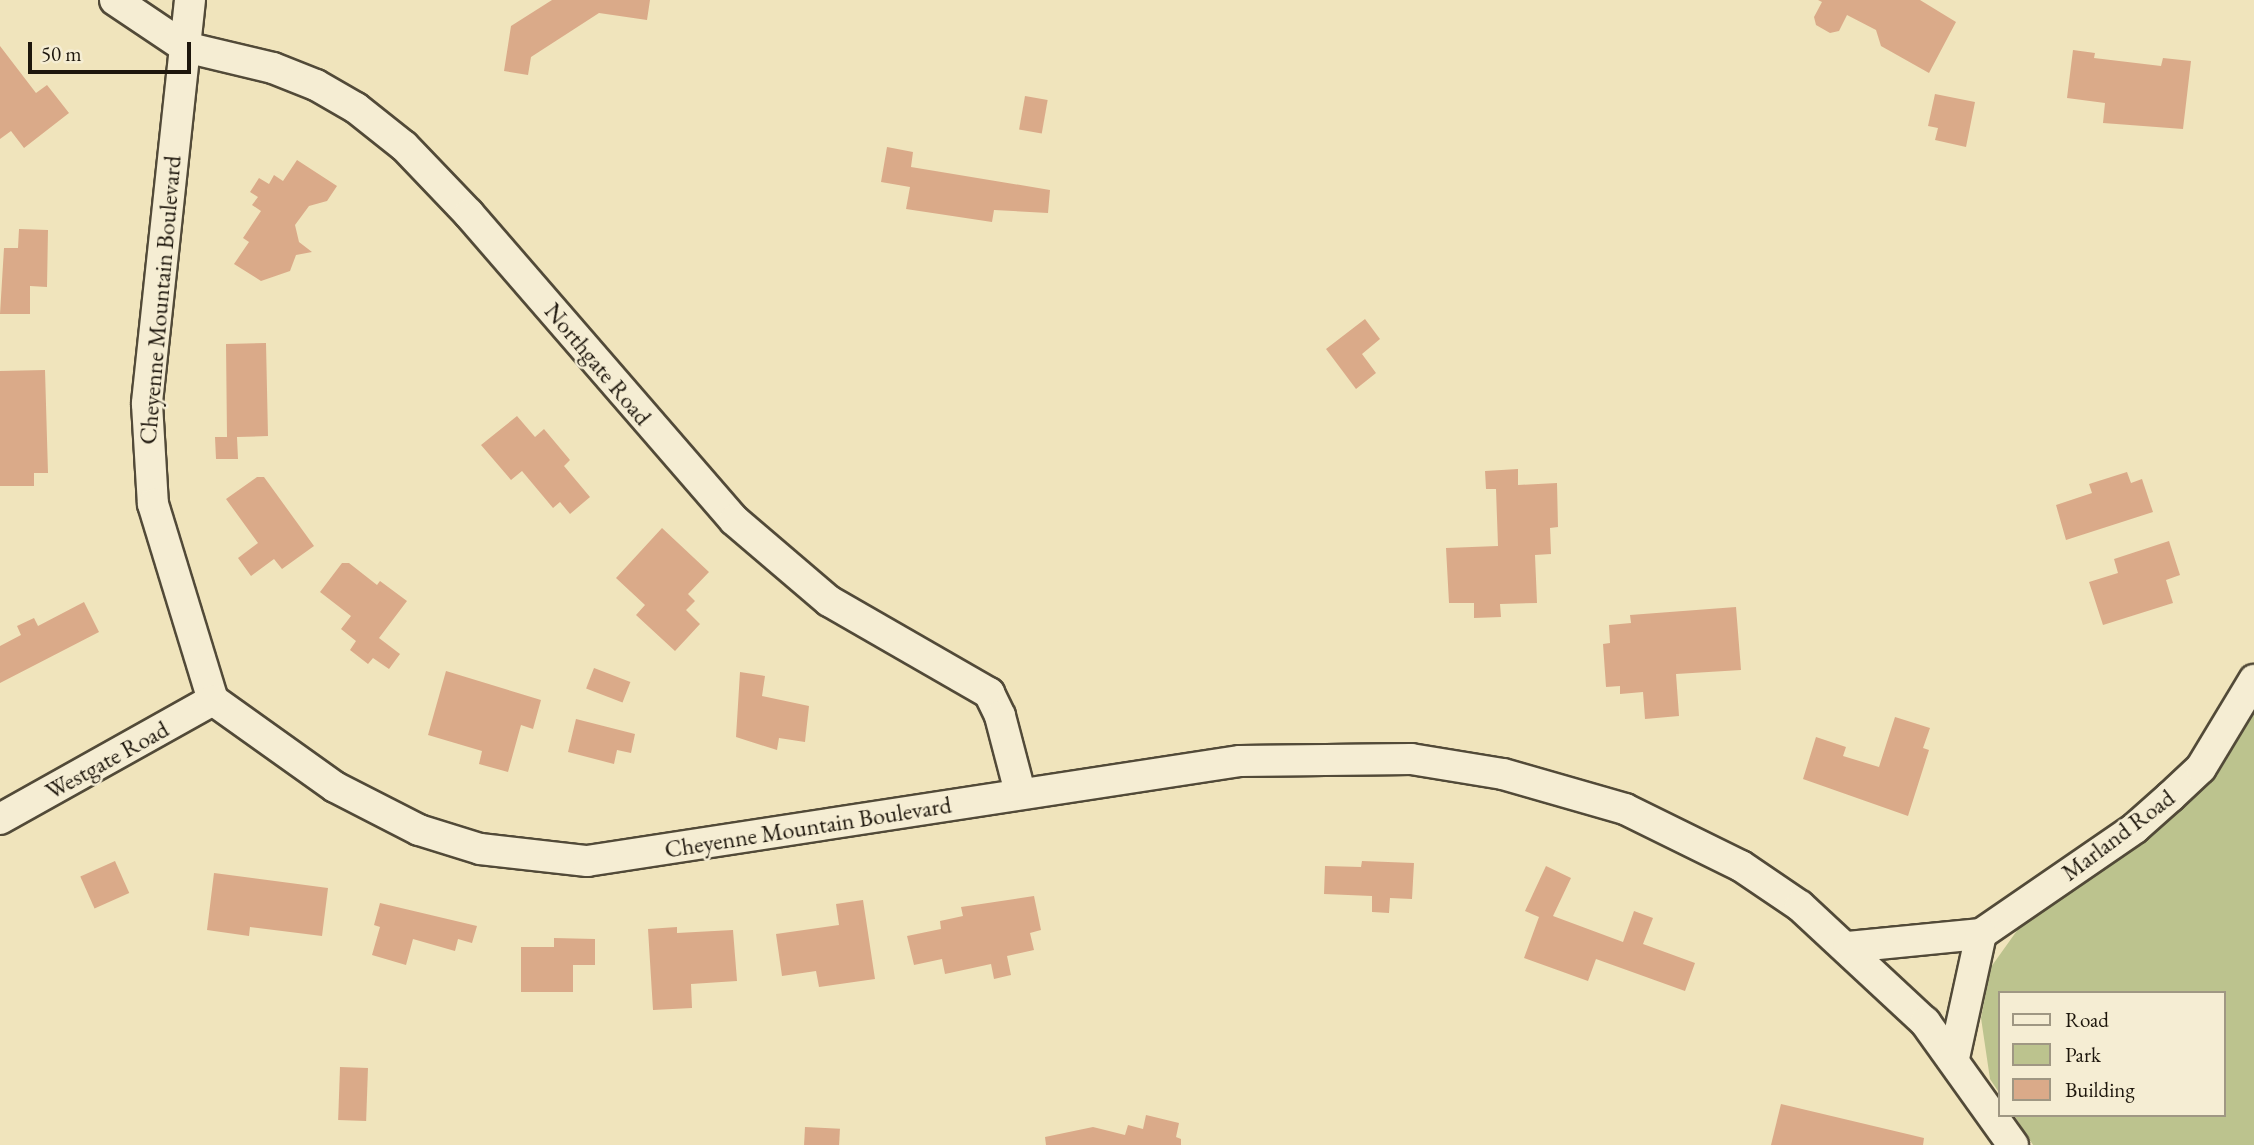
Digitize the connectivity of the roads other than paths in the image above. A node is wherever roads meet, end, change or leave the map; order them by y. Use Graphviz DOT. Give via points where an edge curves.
graph roads {
  1 [pos="115,0"];
  2 [pos="190,0"];
  3 [pos="185,47"];
  4 [pos="2254,680"];
  5 [pos="213,700"];
  6 [pos="1020,792"];
  7 [pos="0,819"];
  8 [pos="1981,934"];
  9 [pos="1849,947"];
  10 [pos="1954,1059"];
  11 [pos="2013,1145"];
  1 -- 3 [label="street, Northgate Road"];
  2 -- 3 [label="street, Cheyenne Mountain Boulevard"];
  3 -- 5 [label="street, Cheyenne Mountain Boulevard" via="147,404 147,463 160,537"];
  3 -- 6 [label="street, Northgate Road" via="273,68 316,85 356,108 404,146 742,528 828,601 989,693 1000,716"];
  4 -- 8 [label="street, Marland Road" via="2201,768 2170,797 2135,828"];
  5 -- 6 [label="street, Cheyenne Mountain Boulevard" via="376,811 447,839 521,857 619,858"];
  5 -- 7 [label="street, Westgate Road"];
  6 -- 9 [label="street, Cheyenne Mountain Boulevard" via="1196,765 1299,758 1410,759 1503,774 1625,809 1680,834 1741,866"];
  8 -- 9 [label="street"];
  8 -- 10 [label="street"];
  9 -- 10 [label="street, Cheyenne Mountain Boulevard" via="1925,1022"];
  10 -- 11 [label="street, Cheyenne Mountain Boulevard"];
}
